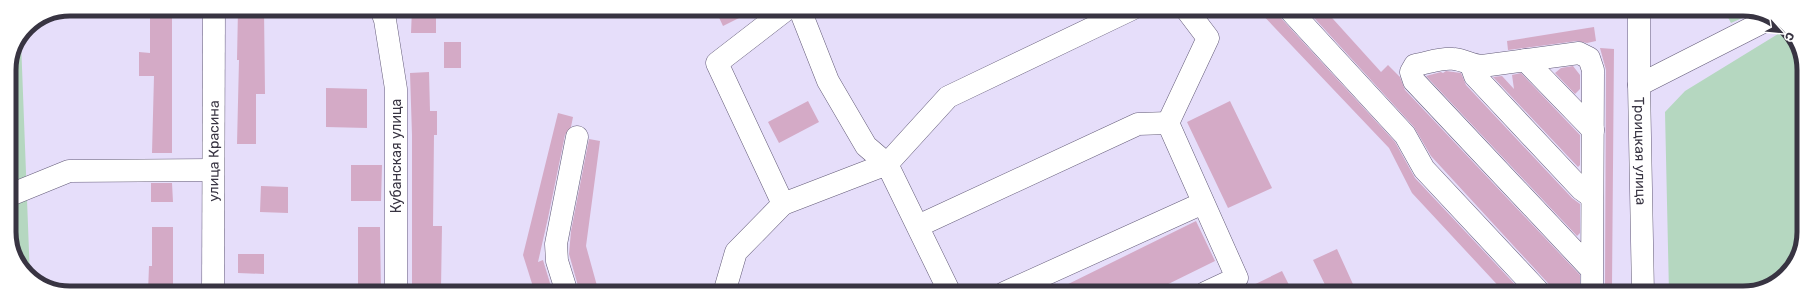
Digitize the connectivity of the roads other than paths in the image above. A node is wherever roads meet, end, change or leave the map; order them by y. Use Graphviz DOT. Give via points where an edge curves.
graph roads {
  1 [pos="214,16"];
  2 [pos="380,16"];
  3 [pos="778,16"];
  4 [pos="802,16"];
  5 [pos="1117,16"];
  6 [pos="1191,16"];
  7 [pos="1295,16"];
  8 [pos="1639,16"];
  9 [pos="1765,21"];
  10 [pos="1525,60"];
  11 [pos="1471,65"];
  12 [pos="1639,85"];
  13 [pos="1168,123"];
  14 [pos="1593,130"];
  15 [pos="577,137"];
  16 [pos="887,164"];
  17 [pos="214,170"];
  18 [pos="16,193"];
  19 [pos="1592,197"];
  20 [pos="1203,203"];
  21 [pos="782,204"];
  22 [pos="918,226"];
  23 [pos="1592,270"];
  24 [pos="213,286"];
  25 [pos="396,286"];
  26 [pos="565,286"];
  27 [pos="726,286"];
  28 [pos="947,286"];
  29 [pos="1019,286"];
  30 [pos="1220,286"];
  31 [pos="1533,286"];
  32 [pos="1592,286"];
  33 [pos="1638,286"];
  1 -- 17 [label="street, улица Красина"];
  2 -- 25 [label="street, Кубанская улица" via="396,90"];
  3 -- 21 [label="street" via="717,63"];
  4 -- 16 [label="street" via="828,81 866,146"];
  5 -- 16 [label="street" via="948,97"];
  6 -- 13 [label="street" via="1208,38"];
  7 -- 31 [label="street" via="1405,135 1424,169"];
  8 -- 12 [label="street, Троицкая улица"];
  9 -- 12 [label="street"];
  10 -- 11 [label="street" via="1482,66"];
  10 -- 14 [label="street"];
  10 -- 14 [label="street" via="1579,53 1588,58 1593,70"];
  11 -- 19 [label="street" via="1475,76 1581,189"];
  11 -- 23 [label="street" via="1448,58 1415,65 1411,72 1414,81"];
  12 -- 33 [label="street, Троицкая улица"];
  13 -- 20 [label="street"];
  13 -- 22 [label="street" via="1138,124"];
  14 -- 19 [label="street"];
  15 -- 26 [label="street" via="556,244 557,261"];
  16 -- 21 [label="street"];
  16 -- 22 [label="street"];
  17 -- 18 [label="street" via="68,171"];
  17 -- 24 [label="street, улица Красина"];
  19 -- 23 [label="street"];
  20 -- 29 [label="street"];
  20 -- 30 [label="street" via="1237,278"];
  21 -- 27 [label="street" via="736,252"];
  22 -- 28 [label="street"];
  23 -- 32 [label="street"];
}
